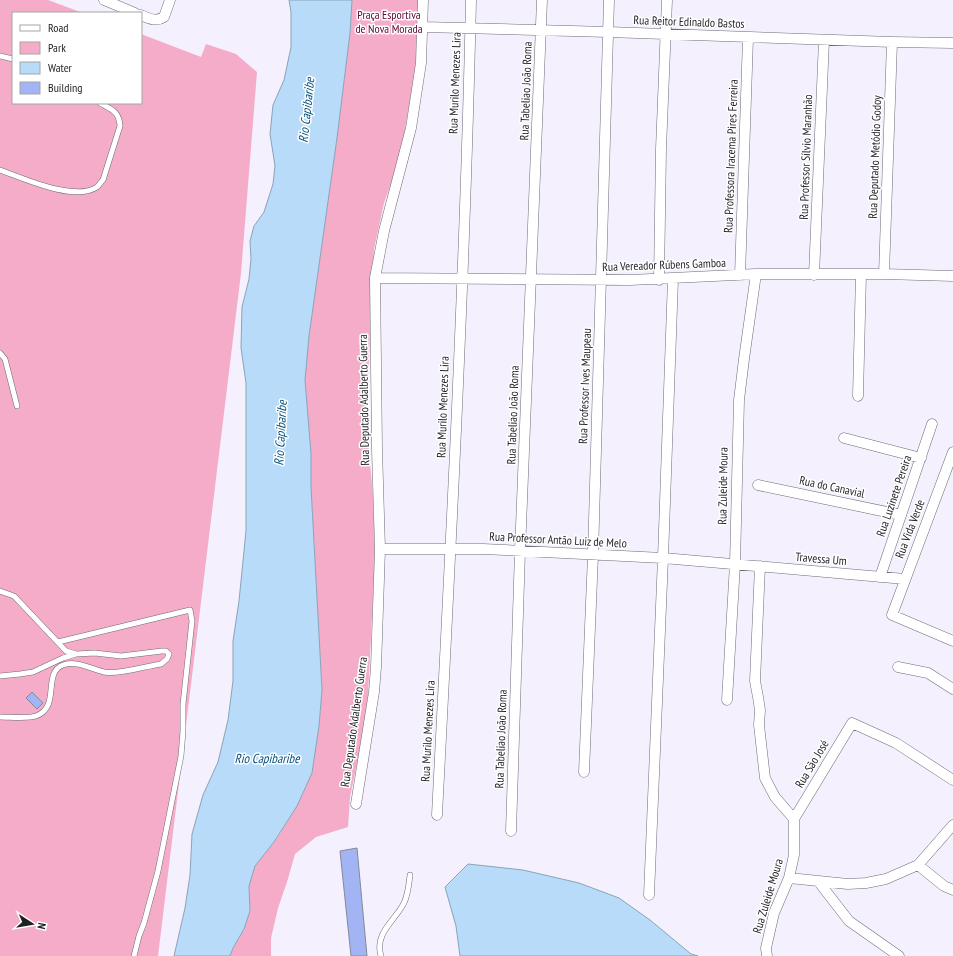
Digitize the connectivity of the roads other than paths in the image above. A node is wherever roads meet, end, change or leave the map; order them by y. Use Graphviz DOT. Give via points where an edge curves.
graph roads {
  1 [pos="104,0"];
  2 [pos="170,0"];
  3 [pos="424,0"];
  4 [pos="471,0"];
  5 [pos="542,0"];
  6 [pos="609,0"];
  7 [pos="668,0"];
  8 [pos="133,12"];
  9 [pos="142,15"];
  10 [pos="423,27"];
  11 [pos="470,28"];
  12 [pos="541,31"];
  13 [pos="608,32"];
  14 [pos="666,34"];
  15 [pos="748,38"];
  16 [pos="824,40"];
  17 [pos="892,42"];
  18 [pos="953,43"];
  19 [pos="0,56"];
  20 [pos="12,59"];
  21 [pos="102,104"];
  22 [pos="0,170"];
  23 [pos="756,274"];
  24 [pos="861,274"];
  25 [pos="884,274"];
  26 [pos="740,275"];
  27 [pos="814,275"];
  28 [pos="953,276"];
  29 [pos="375,278"];
  30 [pos="462,279"];
  31 [pos="532,279"];
  32 [pos="672,279"];
  33 [pos="601,280"];
  34 [pos="660,280"];
  35 [pos="0,353"];
  36 [pos="858,396"];
  37 [pos="17,406"];
  38 [pos="932,424"];
  39 [pos="844,438"];
  40 [pos="953,452"];
  41 [pos="921,458"];
  42 [pos="758,485"];
  43 [pos="901,515"];
  44 [pos="380,549"];
  45 [pos="450,549"];
  46 [pos="520,551"];
  47 [pos="593,555"];
  48 [pos="663,558"];
  49 [pos="735,564"];
  50 [pos="760,566"];
  51 [pos="880,577"];
  52 [pos="905,579"];
  53 [pos="0,591"];
  54 [pos="953,641"];
  55 [pos="58,642"];
  56 [pos="76,654"];
  57 [pos="898,667"];
  58 [pos="0,676"];
  59 [pos="953,689"];
  60 [pos="728,700"];
  61 [pos="0,717"];
  62 [pos="584,772"];
  63 [pos="953,780"];
  64 [pos="356,804"];
  65 [pos="437,815"];
  66 [pos="794,819"];
  67 [pos="953,825"];
  68 [pos="511,831"];
  69 [pos="918,865"];
  70 [pos="410,875"];
  71 [pos="789,878"];
  72 [pos="818,881"];
  73 [pos="953,890"];
  74 [pos="649,895"];
  75 [pos="134,956"];
  76 [pos="380,956"];
  77 [pos="767,956"];
  78 [pos="899,956"];
  1 -- 8 [label="street"];
  2 -- 9 [label="street" via="164,17 159,20"];
  3 -- 10 [label="street, Rua Deputado Adalberto Guerra"];
  4 -- 11 [label="street, Rua Murilo Menezes Lira"];
  5 -- 12 [label="street, Rua Tabeliao João Roma"];
  6 -- 13 [label="street, Rua Professor Ives Maupeau"];
  7 -- 14 [label="street"];
  10 -- 11 [label="street, Rua Reitor Edinaldo Bastos"];
  10 -- 29 [label="street, Rua Deputado Adalberto Guerra" via="421,63 411,128 384,231"];
  11 -- 12 [label="street, Rua Reitor Edinaldo Bastos"];
  11 -- 30 [label="street, Rua Murilo Menezes Lira"];
  12 -- 13 [label="street, Rua Reitor Edinaldo Bastos"];
  12 -- 31 [label="street, Rua Tabeliao João Roma"];
  13 -- 14 [label="street, Rua Reitor Edinaldo Bastos"];
  13 -- 33 [label="street, Rua Professor Ives Maupeau"];
  14 -- 15 [label="street, Rua Reitor Edinaldo Bastos"];
  14 -- 34 [label="street" via="661,149"];
  15 -- 16 [label="street, Rua Reitor Edinaldo Bastos"];
  15 -- 26 [label="street, Rua Professora Iracema Pires Ferreira"];
  16 -- 17 [label="street, Rua Reitor Edinaldo Bastos"];
  16 -- 27 [label="street, Rua Professor Sílvio Maranhão"];
  17 -- 18 [label="street, Rua Reitor Edinaldo Bastos"];
  17 -- 25 [label="street, Rua Deputado Metódio Godoy"];
  19 -- 20 [label="lane"];
  21 -- 22 [label="lane" via="115,111 120,118 120,126 103,180 97,187 76,192 60,190"];
  23 -- 26 [label="street, Rua Vereador Rúbens Gamboa"];
  23 -- 27 [label="street, Rua Vereador Rúbens Gamboa"];
  23 -- 49 [label="street, Rua Zuleide Moura" via="739,400"];
  24 -- 25 [label="street, Rua Vereador Rúbens Gamboa"];
  24 -- 27 [label="street, Rua Vereador Rúbens Gamboa"];
  24 -- 36 [label="street"];
  25 -- 28 [label="street, Rua Vereador Rúbens Gamboa"];
  26 -- 32 [label="street, Rua Vereador Rúbens Gamboa"];
  29 -- 30 [label="street, Rua Vereador Rúbens Gamboa"];
  29 -- 44 [label="street, Rua Deputado Adalberto Guerra"];
  30 -- 31 [label="street, Rua Vereador Rúbens Gamboa"];
  30 -- 45 [label="street, Rua Murilo Menezes Lira"];
  31 -- 33 [label="street, Rua Vereador Rúbens Gamboa"];
  31 -- 46 [label="street, Rua Tabeliao João Roma"];
  32 -- 34 [label="street, Rua Vereador Rúbens Gamboa"];
  32 -- 48 [label="street"];
  33 -- 34 [label="street, Rua Vereador Rúbens Gamboa"];
  33 -- 47 [label="street, Rua Professor Ives Maupeau"];
  35 -- 37 [label="lane" via="5,359"];
  38 -- 41 [label="street, Rua Luzinete Pereira"];
  39 -- 41 [label="street"];
  40 -- 52 [label="street, Rua Vida Verde"];
  41 -- 43 [label="street, Rua Luzinete Pereira"];
  42 -- 43 [label="street, Rua do Canavial"];
  43 -- 51 [label="street, Rua Luzinete Pereira"];
  44 -- 45 [label="street, Rua Professor Antão Luiz de Melo"];
  44 -- 64 [label="street, Rua Deputado Adalberto Guerra" via="374,692"];
  45 -- 46 [label="street, Rua Professor Antão Luiz de Melo"];
  45 -- 65 [label="street, Rua Murilo Menezes Lira"];
  46 -- 47 [label="street, Rua Professor Antão Luiz de Melo"];
  46 -- 68 [label="street, Rua Tabeliao João Roma"];
  47 -- 48 [label="street, Rua Professor Antão Luiz de Melo"];
  47 -- 62 [label="street, Rua Professor Ives Maupeau"];
  48 -- 49 [label="street, Rua Professor Antão Luiz de Melo"];
  48 -- 74 [label="street"];
  49 -- 50 [label="street, Travessa Um"];
  49 -- 60 [label="street, Rua Zuleide Moura"];
  50 -- 51 [label="street, Travessa Um"];
  50 -- 66 [label="street" via="755,681 765,778 775,797"];
  51 -- 52 [label="street, Travessa Um"];
  52 -- 54 [label="street, Rua Vida Verde" via="892,615"];
  53 -- 55 [label="lane" via="14,596"];
  55 -- 56 [label="lane" via="66,651"];
  55 -- 75 [label="lane" via="190,610 192,621 183,704 181,756 158,871"];
  56 -- 58 [label="lane" via="33,672"];
  56 -- 61 [label="lane" via="115,656 162,651 168,652 169,656 161,664 115,672 105,672 79,664 62,665 54,674 50,702 41,714 35,717"];
  57 -- 59 [label="street" via="928,673"];
  63 -- 66 [label="street, Rua São José" via="896,743 852,723"];
  66 -- 71 [label="street, Rua Zuleide Moura" via="794,855"];
  67 -- 69 [label="street"];
  69 -- 72 [label="street" via="886,879 866,883"];
  69 -- 73 [label="street"];
  70 -- 76 [label="lane" via="405,902 383,932 379,942"];
  71 -- 72 [label="street"];
  71 -- 77 [label="street, Rua Zuleide Moura" via="774,913 766,948"];
  72 -- 78 [label="street" via="849,921"];
}
